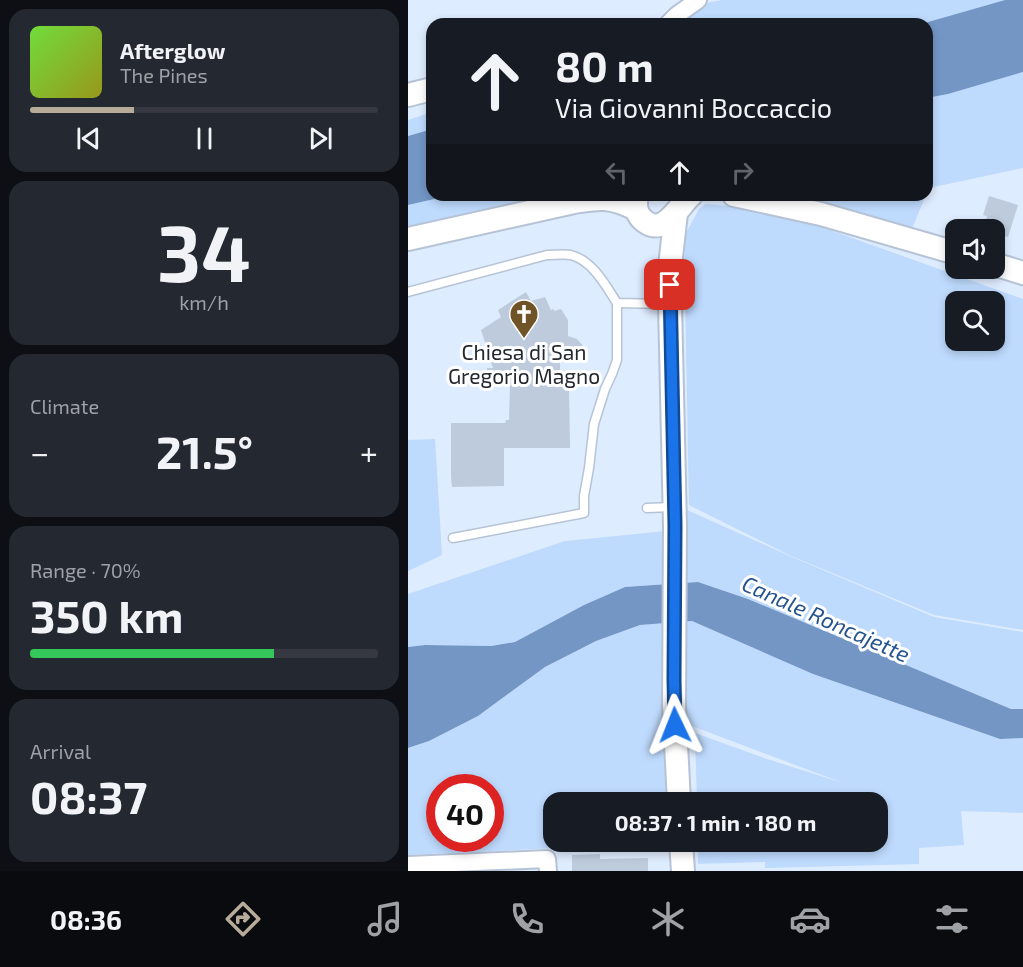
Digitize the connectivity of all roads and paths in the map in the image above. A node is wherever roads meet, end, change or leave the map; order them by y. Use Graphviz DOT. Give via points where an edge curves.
graph roads {
  1 [pos="698,0"];
  2 [pos="674,18"];
  3 [pos="426,90"];
  4 [pos="408,95"];
  5 [pos="580,201"];
  6 [pos="617,201"];
  7 [pos="761,201"];
  8 [pos="680,203"];
  9 [pos="642,210"];
  10 [pos="408,239"];
  11 [pos="945,250"];
  12 [pos="670,266"];
  13 [pos="1005,267"];
  14 [pos="1023,273"];
  15 [pos="408,292"];
  16 [pos="617,303"];
  17 [pos="670,304"];
  18 [pos="647,508"];
  19 [pos="675,524"];
  20 [pos="453,538"];
  21 [pos="678,792"];
  22 [pos="681,852"];
  23 [pos="408,866"];
  24 [pos="548,871"];
  25 [pos="682,871"];
  1 -- 2 [label="street"];
  3 -- 4 [label="street"];
  5 -- 10 [label="street"];
  6 -- 9 [label="street"];
  7 -- 11 [label="street"];
  8 -- 9 [label="street" via="670,220 661,225"];
  8 -- 12 [label="street"];
  9 -- 12 [label="street" via="664,243"];
  12 -- 17 [label="street"];
  13 -- 14 [label="street"];
  15 -- 16 [label="lane" via="547,255 570,255 587,263"];
  16 -- 17 [label="lane"];
  16 -- 20 [label="lane" via="616,360 594,424 585,513"];
  17 -- 19 [label="street"];
  18 -- 19 [label="lane"];
  19 -- 21 [label="street" via="674,705"];
  22 -- 25 [label="street"];
  23 -- 24 [label="street" via="547,859"];
}
